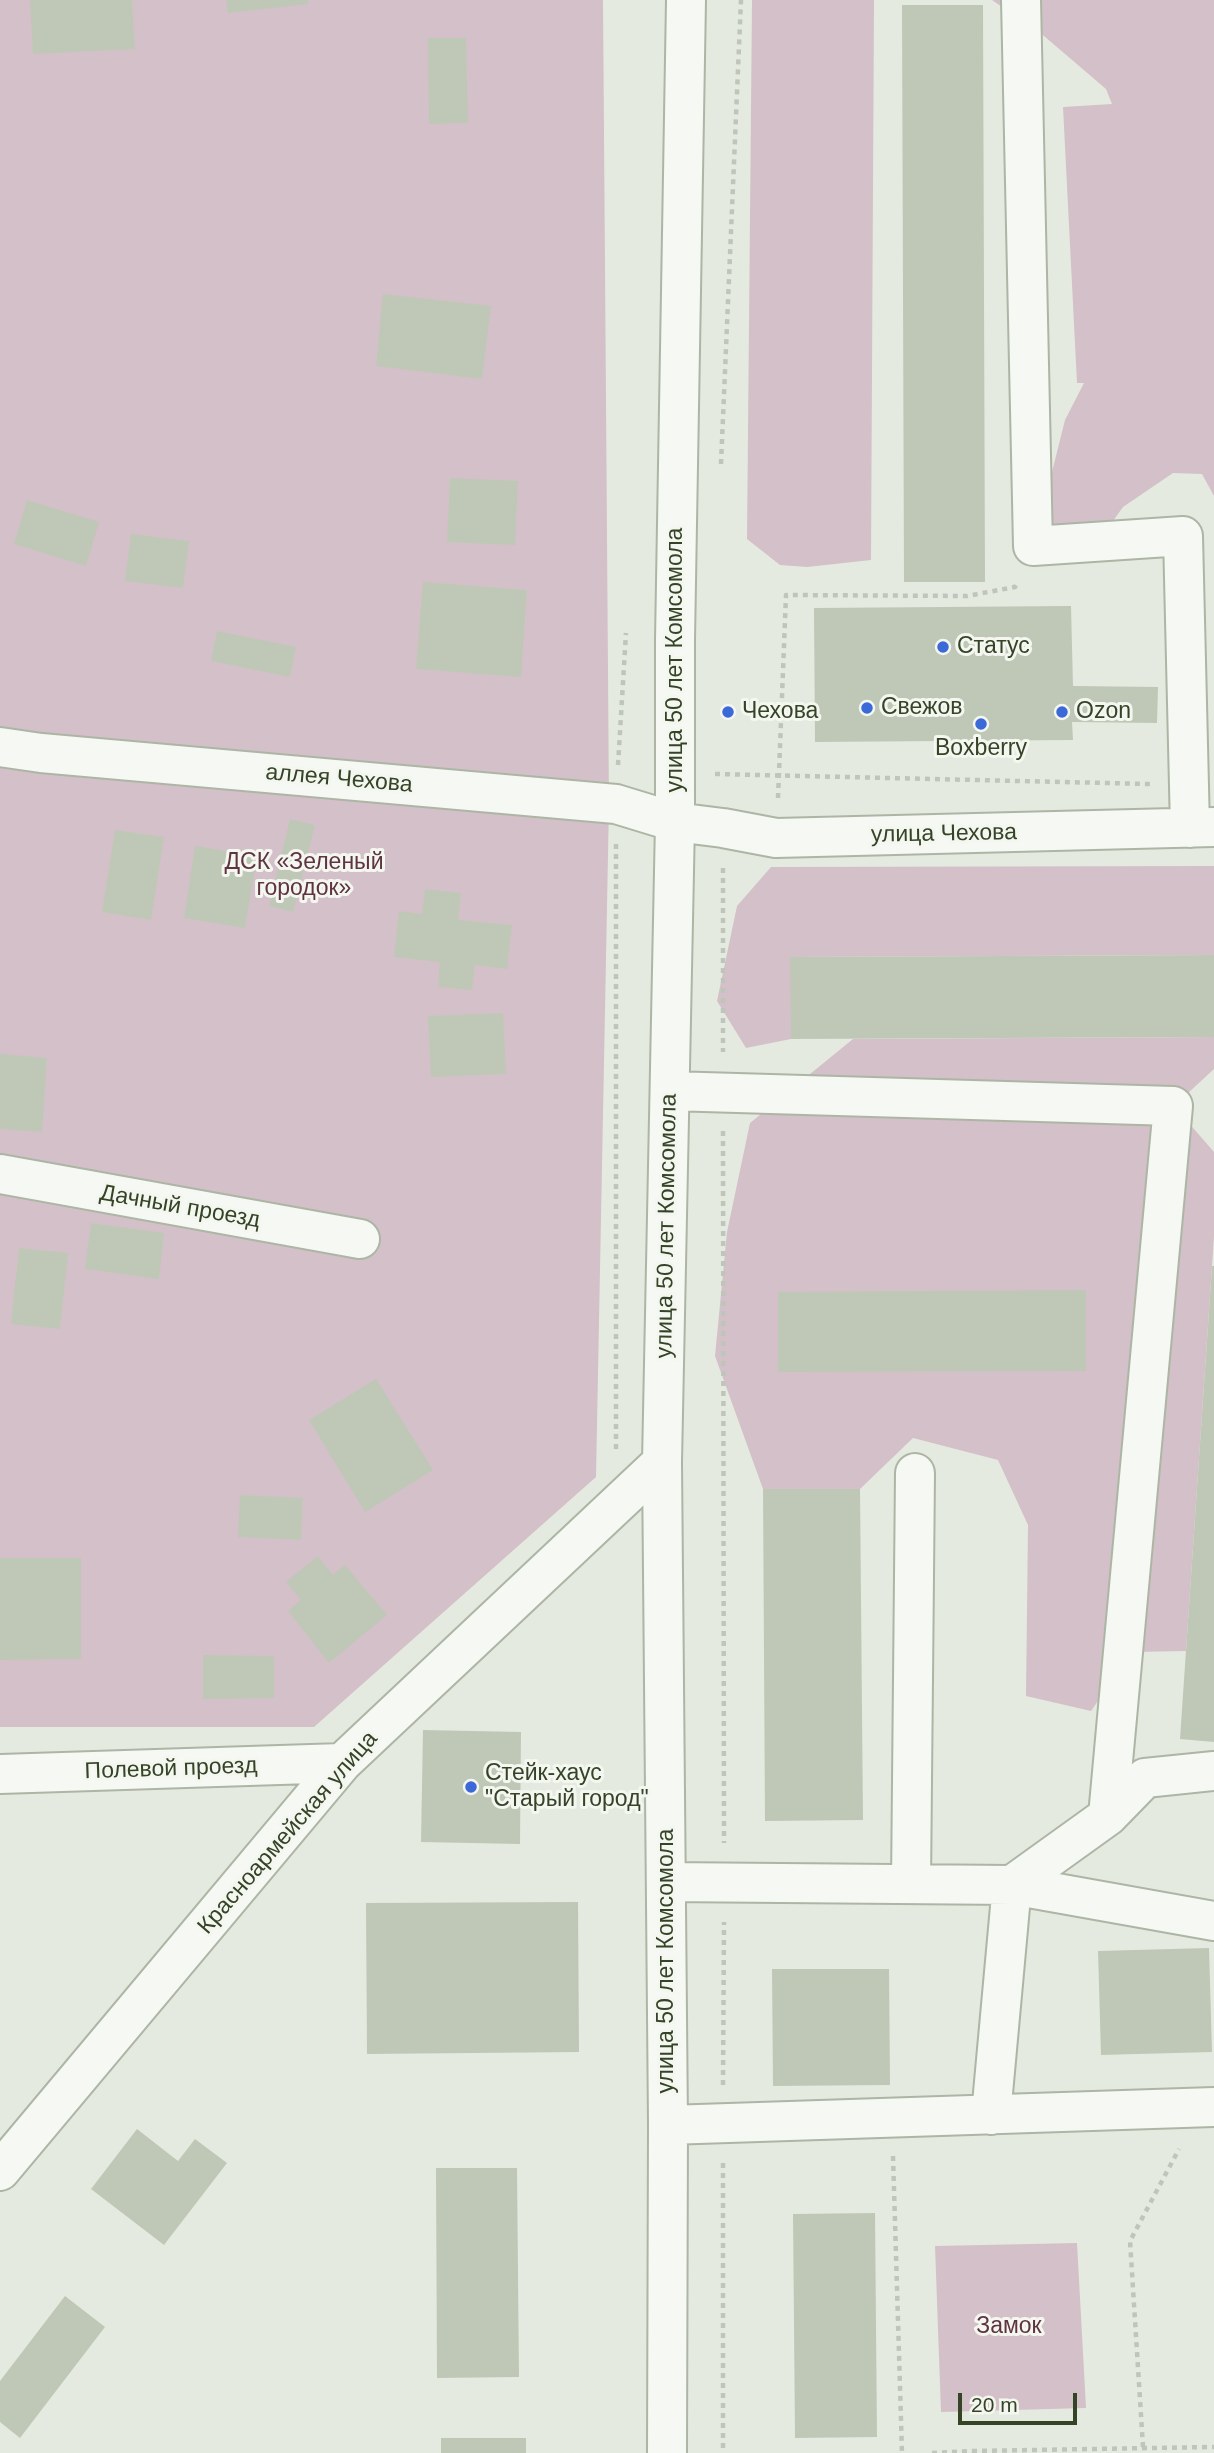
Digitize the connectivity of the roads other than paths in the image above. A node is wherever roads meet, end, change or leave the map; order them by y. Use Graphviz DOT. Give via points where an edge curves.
graph roads {
  1 [pos="686,0"];
  2 [pos="1021,0"];
  3 [pos="0,747"];
  4 [pos="676,822"];
  5 [pos="1202,827"];
  6 [pos="670,1091"];
  7 [pos="0,1174"];
  8 [pos="360,1239"];
  9 [pos="662,1462"];
  10 [pos="915,1473"];
  11 [pos="342,1763"];
  12 [pos="1214,1771"];
  13 [pos="0,1774"];
  14 [pos="1108,1816"];
  15 [pos="667,1882"];
  16 [pos="912,1884"];
  17 [pos="1012,1885"];
  18 [pos="1214,1921"];
  19 [pos="1207,2108"];
  20 [pos="991,2115"];
  21 [pos="668,2125"];
  22 [pos="0,2171"];
  23 [pos="667,2453"];
  1 -- 4 [label="street, улица 50 лет Комсомола"];
  2 -- 5 [label="street" via="1033,545 1183,536 1190,783"];
  3 -- 4 [label="street, аллея Чехова" via="616,804"];
  4 -- 5 [label="street, улица Чехова" via="776,838"];
  4 -- 6 [label="street, улица 50 лет Комсомола"];
  6 -- 9 [label="street, улица 50 лет Комсомола"];
  6 -- 14 [label="street" via="1173,1106"];
  7 -- 8 [label="street, Дачный проезд"];
  9 -- 11 [label="street, Красноармейская улица"];
  9 -- 15 [label="street, улица 50 лет Комсомола"];
  10 -- 16 [label="street"];
  11 -- 13 [label="street, Полевой проезд"];
  11 -- 22 [label="street, Красноармейская улица"];
  12 -- 14 [label="street" via="1145,1779"];
  14 -- 17 [label="street"];
  15 -- 16 [label="street"];
  15 -- 21 [label="street, улица 50 лет Комсомола"];
  16 -- 17 [label="street"];
  17 -- 18 [label="street"];
  17 -- 20 [label="street"];
  19 -- 20 [label="street"];
  20 -- 21 [label="street"];
  21 -- 23 [label="street, улица 50 лет Комсомола"];
}
